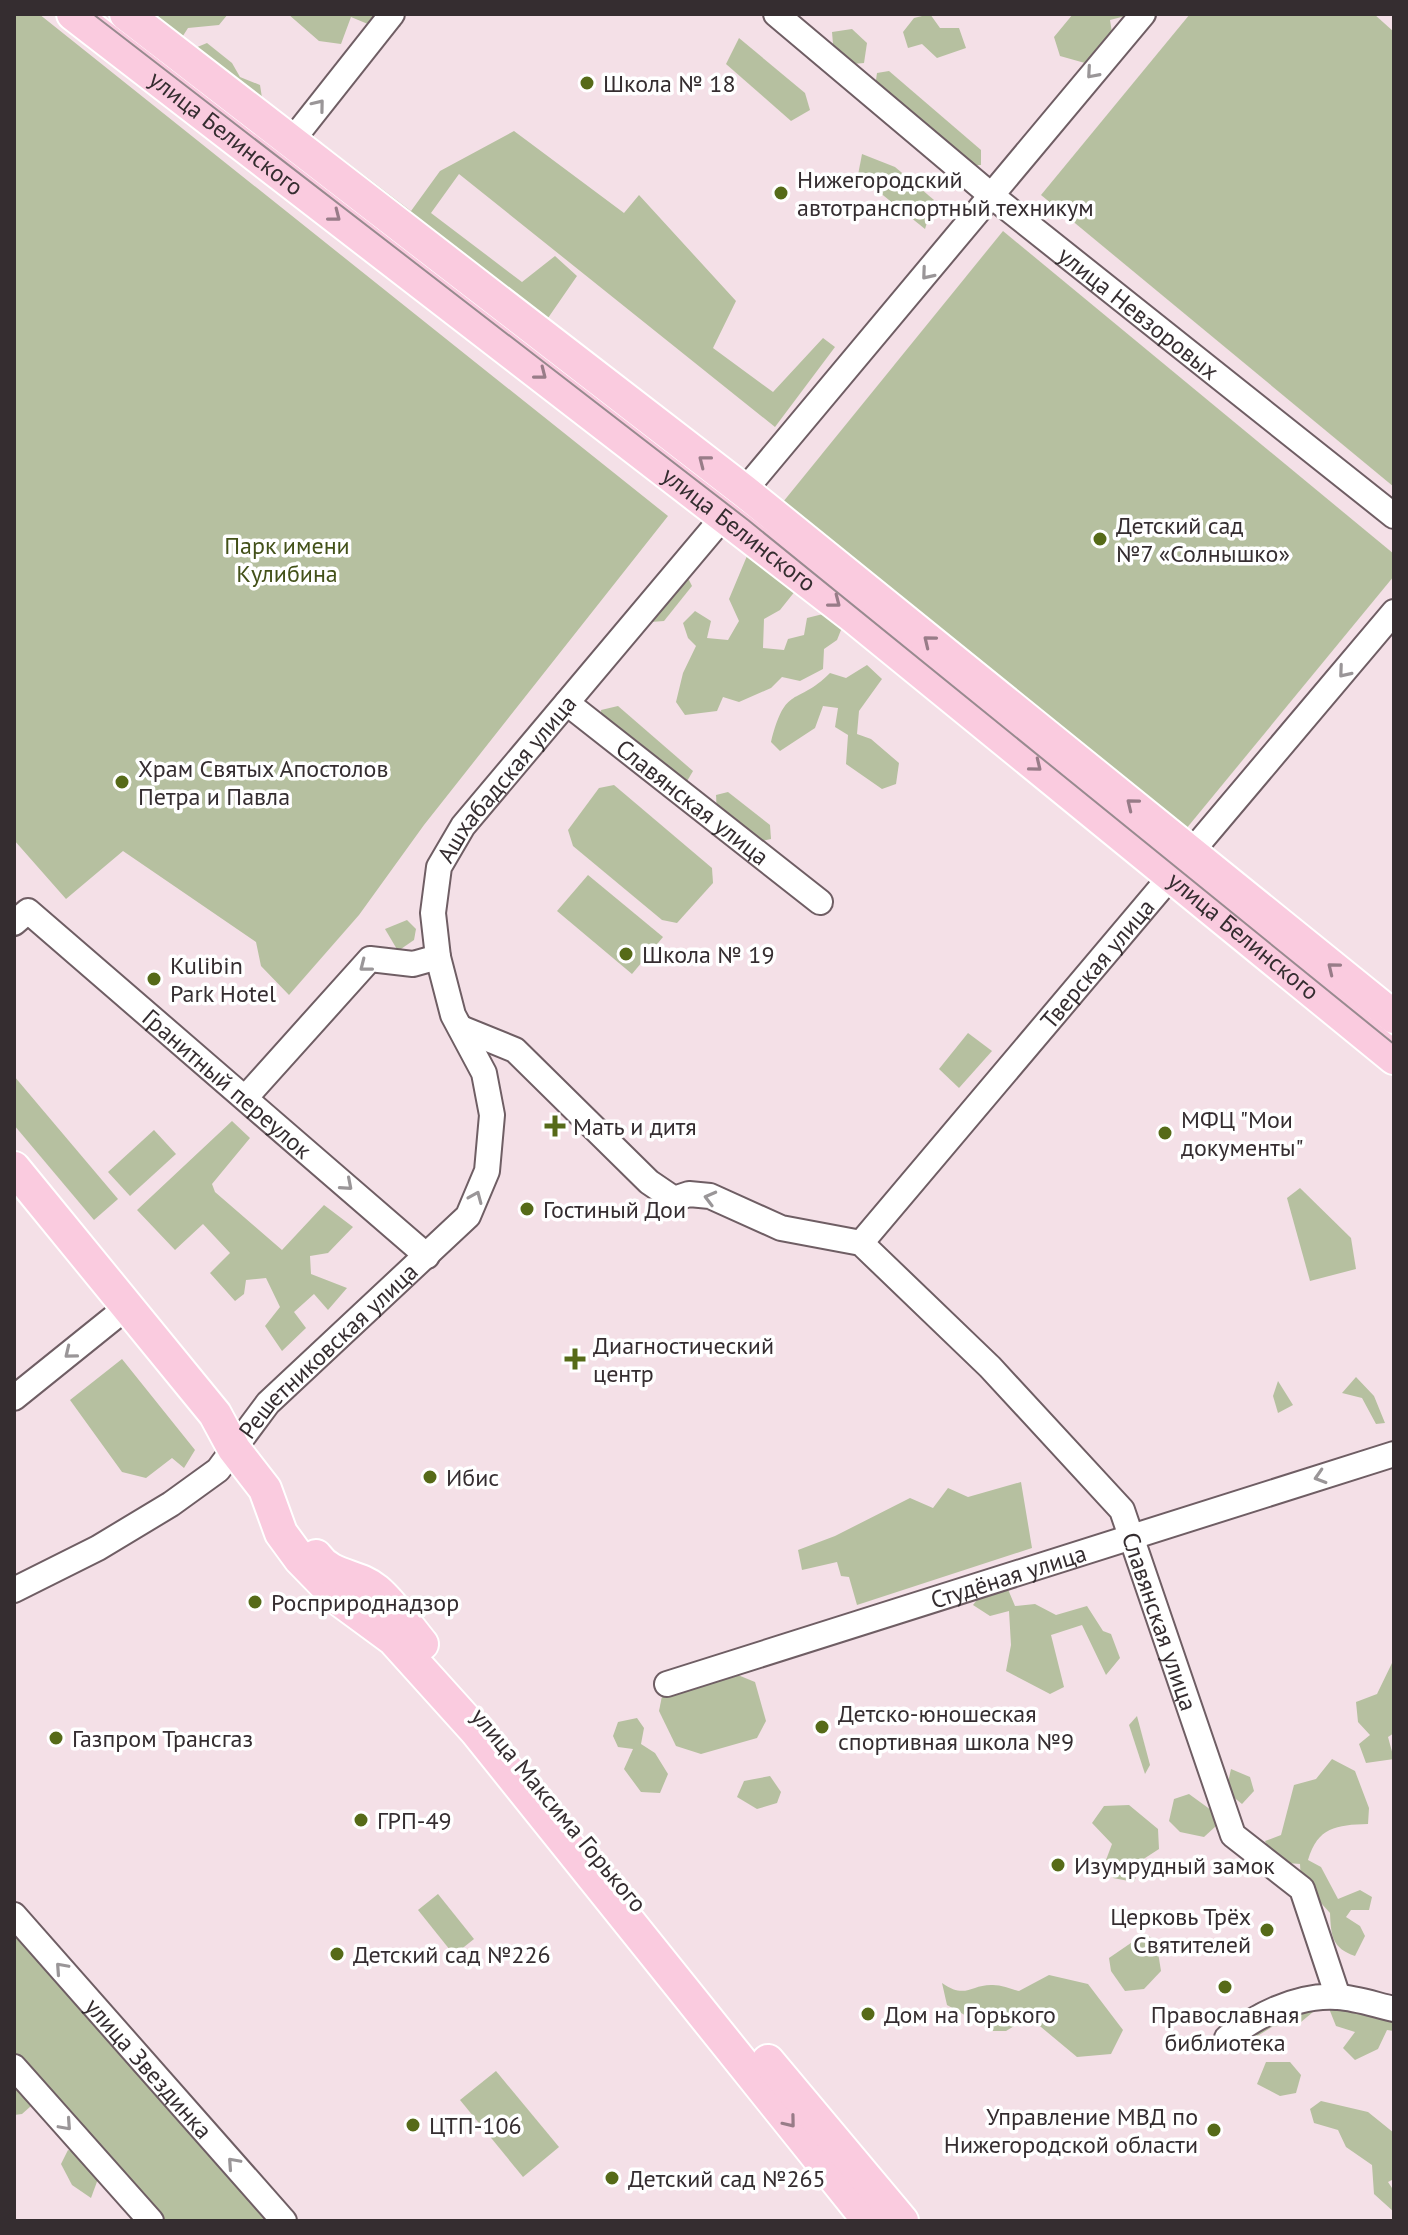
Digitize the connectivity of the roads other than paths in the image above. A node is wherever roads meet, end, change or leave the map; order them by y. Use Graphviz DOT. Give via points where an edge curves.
graph roads {
  1 [pos="73,14"];
  2 [pos="126,14"];
  3 [pos="392,14"];
  4 [pos="776,14"];
  5 [pos="1143,14"];
  6 [pos="291,141"];
  7 [pos="271,167"];
  8 [pos="992,196"];
  9 [pos="744,491"];
  10 [pos="724,516"];
  11 [pos="1394,516"];
  12 [pos="1394,612"];
  13 [pos="567,703"];
  14 [pos="1182,864"];
  15 [pos="820,902"];
  16 [pos="21,917"];
  17 [pos="438,957"];
  18 [pos="1394,1017"];
  19 [pos="461,1028"];
  20 [pos="1394,1058"];
  21 [pos="246,1097"];
  22 [pos="14,1168"];
  23 [pos="861,1243"];
  24 [pos="427,1256"];
  25 [pos="127,1307"];
  26 [pos="14,1398"];
  27 [pos="239,1441"];
  28 [pos="1394,1454"];
  29 [pos="1132,1536"];
  30 [pos="14,1590"];
  31 [pos="667,1684"];
  32 [pos="508,1760"];
  33 [pos="14,1915"];
  34 [pos="1338,1997"];
  35 [pos="1394,2009"];
  36 [pos="1227,2038"];
  37 [pos="14,2067"];
  38 [pos="151,2221"];
  39 [pos="284,2221"];
  40 [pos="869,2221"];
  41 [pos="902,2221"];
  1 -- 7 [label="main road, улица Белинского"];
  2 -- 6 [label="main road, улица Белинского"];
  6 -- 3 [label="street, one-way"];
  4 -- 8 [label="street, улица Невзоровых"];
  5 -- 8 [label="street, one-way"];
  6 -- 7 [label="street"];
  9 -- 6 [label="main road, улица Белинского, one-way"];
  7 -- 10 [label="main road, улица Белинского, one-way"];
  8 -- 9 [label="street, one-way"];
  8 -- 11 [label="street, улица Невзоровых"];
  14 -- 9 [label="main road, улица Белинского, one-way"];
  10 -- 13 [label="street, Ашхабадская улица"];
  10 -- 14 [label="main road, улица Белинского, one-way"];
  12 -- 14 [label="street, Тверская улица, one-way"];
  13 -- 15 [label="street, Славянская улица"];
  13 -- 17 [label="street, Ашхабадская улица" via="463,826 439,867 433,913"];
  18 -- 14 [label="main road, улица Белинского, one-way"];
  14 -- 20 [label="main road, улица Белинского"];
  14 -- 23 [label="street, Тверская улица"];
  16 -- 21 [label="street, Гранитный переулок"];
  17 -- 19 [label="street, Ашхабадская улица"];
  17 -- 21 [label="street, one-way" via="413,964 370,959"];
  23 -- 19 [label="street, one-way" via="781,1228 710,1196 674,1199 649,1182 515,1050"];
  24 -- 19 [label="street, Ашхабадская улица, one-way" via="468,1216 487,1171 492,1115 484,1073"];
  21 -- 24 [label="street, Гранитный переулок, one-way"];
  22 -- 25 [label="main road, улица Максима Горького"];
  23 -- 29 [label="street, Славянская улица" via="990,1367 1122,1510"];
  24 -- 27 [label="street, Решетниковская улица" via="268,1403"];
  25 -- 26 [label="street, one-way"];
  25 -- 27 [label="main road, улица Максима Горького"];
  27 -- 30 [label="street, Решетниковская улица" via="218,1470 171,1504"];
  27 -- 32 [label="main road, улица Максима Горького" via="268,1457 283,1503 320,1562 378,1591"];
  28 -- 29 [label="street, Студёная улица, one-way"];
  29 -- 31 [label="street, Студёная улица"];
  29 -- 34 [label="street, Славянская улица" via="1233,1835 1302,1889"];
  32 -- 40 [label="main road, улица Максима Горького, one-way"];
  32 -- 41 [label="main road, улица Максима Горького"];
  39 -- 33 [label="street, улица Звездинка, one-way"];
  34 -- 35 [label="street"];
  34 -- 36 [label="street" via="1306,2000 1255,2017"];
  37 -- 38 [label="street, one-way"];
}
